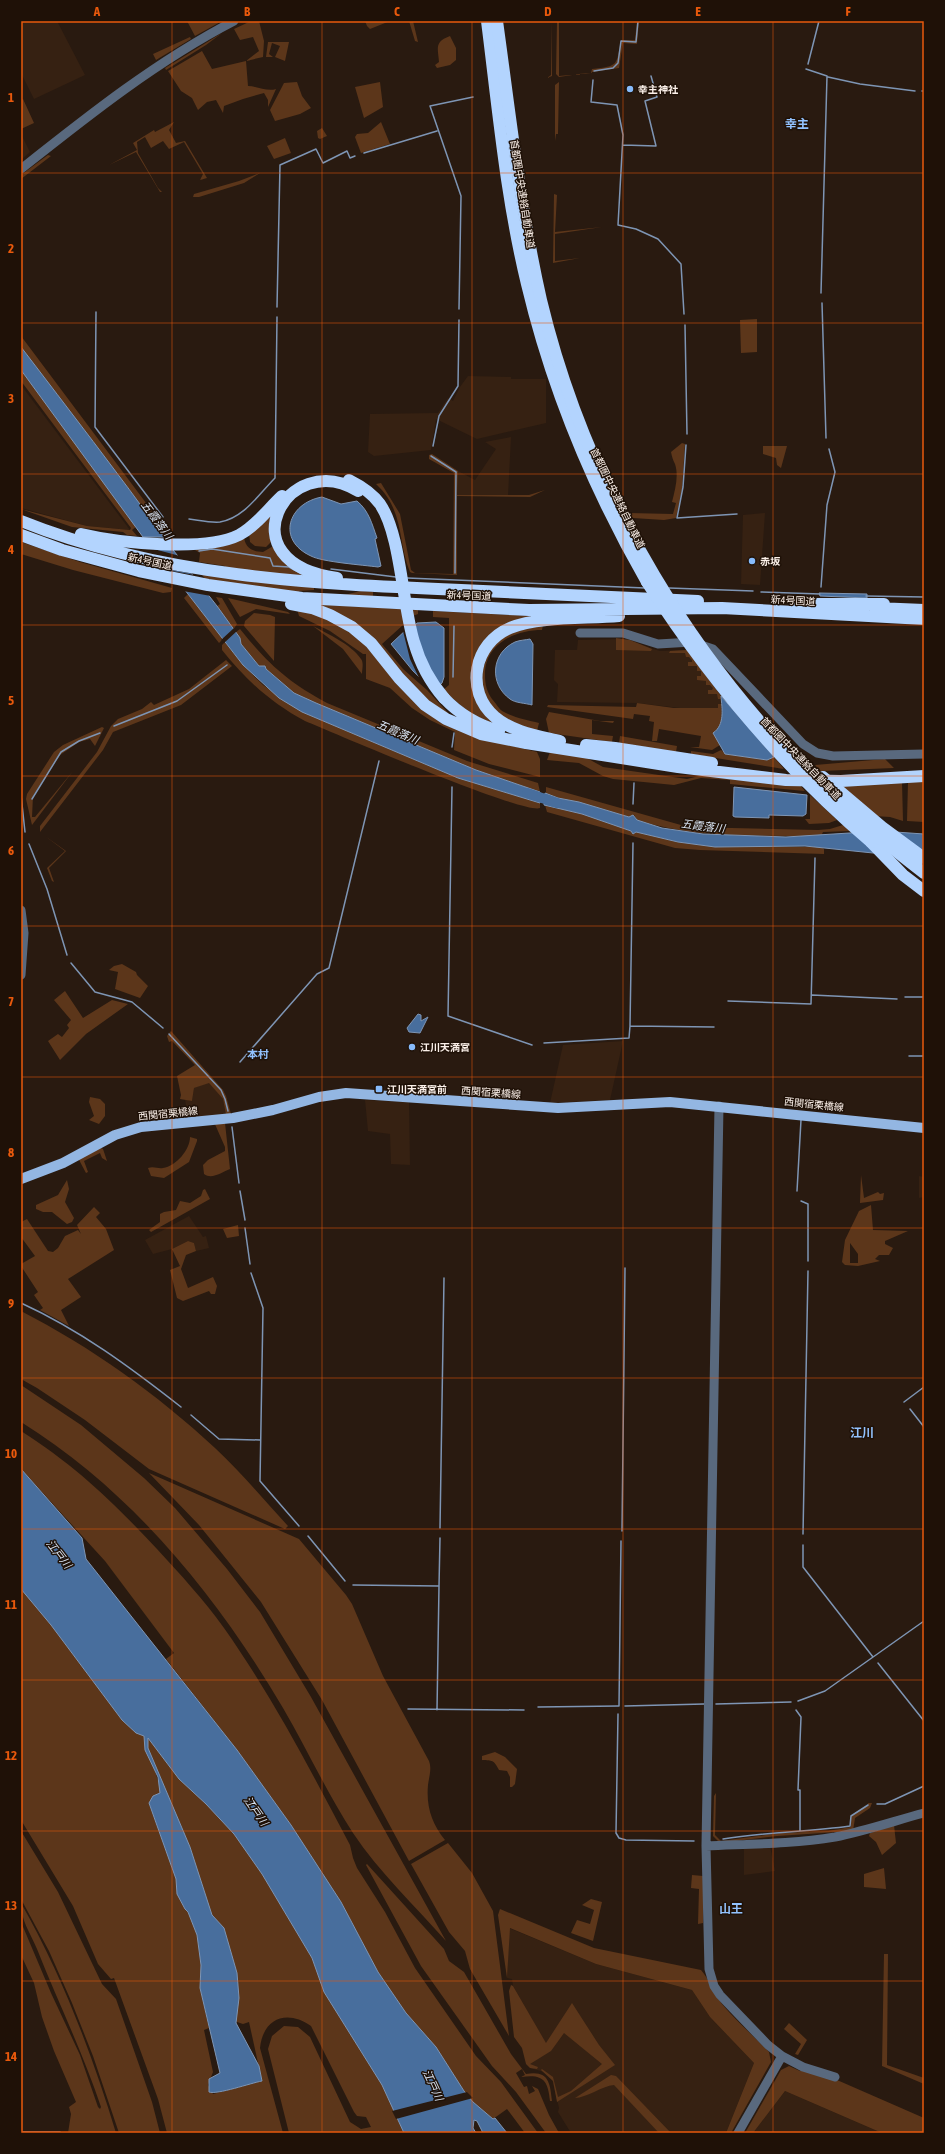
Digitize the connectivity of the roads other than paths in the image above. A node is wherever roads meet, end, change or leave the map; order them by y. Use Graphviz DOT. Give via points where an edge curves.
graph roads {
  1 [pos="234,21"];
  2 [pos="487,21"];
  3 [pos="497,21"];
  4 [pos="21,169"];
  5 [pos="348,483"];
  6 [pos="21,516"];
  7 [pos="21,521"];
  8 [pos="21,535"];
  9 [pos="208,585"];
  10 [pos="491,592"];
  11 [pos="786,604"];
  12 [pos="924,604"];
  13 [pos="722,608"];
  14 [pos="924,610"];
  15 [pos="924,619"];
  16 [pos="580,632"];
  17 [pos="442,699"];
  18 [pos="743,700"];
  19 [pos="502,738"];
  20 [pos="560,742"];
  21 [pos="924,754"];
  22 [pos="924,769"];
  23 [pos="901,775"];
  24 [pos="924,776"];
  25 [pos="871,842"];
  26 [pos="924,858"];
  27 [pos="924,873"];
  28 [pos="924,884"];
  29 [pos="924,890"];
  30 [pos="21,910"];
  31 [pos="21,975"];
  32 [pos="719,1106"];
  33 [pos="924,1128"];
  34 [pos="21,1179"];
  35 [pos="924,1814"];
  36 [pos="706,1846"];
  37 [pos="782,2056"];
  38 [pos="835,2077"];
  39 [pos="738,2133"];
  1 -- 4 [label="street" via="139,78"];
  2 -- 25 [label="highway, 首都圏中央連絡自動車道, bridge" via="504,158 526,283 558,391 596,484 647,582 714,678 789,766"];
  3 -- 18 [label="highway, 首都圏中央連絡自動車道, bridge" via="523,205 541,300 564,377 588,442 642,553 686,624"];
  5 -- 6 [label="highway" via="330,476 303,481 287,491 256,523 238,535 220,541 133,542 89,536"];
  5 -- 10 [label="highway" via="327,481 311,484 296,490 286,499 277,514 275,533 279,548 293,564 326,577 464,586"];
  5 -- 17 [label="highway, bridge" via="371,494 386,514 414,642 424,670"];
  7 -- 10 [label="highway, 新4号国道" via="77,540 154,559 250,576 332,585"];
  8 -- 9 [label="highway, 新4号国道" via="95,560"];
  9 -- 13 [label="highway, 新4号国道" via="302,598 385,604 529,610"];
  9 -- 19 [label="highway" via="312,608 343,621 371,643 430,709 460,726"];
  10 -- 11 [label="highway, 新4号国道"];
  11 -- 12 [label="highway"];
  11 -- 14 [label="highway, 新4号国道"];
  13 -- 15 [label="highway, 新4号国道"];
  13 -- 20 [label="highway" via="553,620 511,628 488,642 476,671 477,689 486,706 495,717 506,724"];
  16 -- 21 [label="street" via="622,632 658,644 692,642 713,649 803,744 817,753 844,757"];
  17 -- 19 [label="highway" via="462,718"];
  17 -- 20 [label="highway" via="489,728"];
  18 -- 26 [label="highway, bridge" via="804,761 882,827"];
  18 -- 27 [label="highway, 首都圏中央連絡自動車道, bridge" via="827,791 867,828"];
  19 -- 23 [label="highway" via="678,767 786,780 841,781"];
  20 -- 23 [label="highway" via="783,773"];
  22 -- 23 [label="highway"];
  23 -- 24 [label="highway"];
  25 -- 28 [label="highway, 首都圏中央連絡自動車道"];
  25 -- 29 [label="highway" via="904,875"];
  30 -- 31 [label="street" via="24,933"];
  32 -- 33 [label="main road, 西関宿栗橋線"];
  32 -- 34 [label="main road, 西関宿栗橋線" via="670,1102 538,1107 358,1093 336,1094 238,1117 135,1128 64,1163"];
  32 -- 36 [label="street"];
  35 -- 36 [label="street" via="834,1837"];
  36 -- 37 [label="street" via="709,1969 714,1986 730,2006"];
  37 -- 38 [label="street" via="803,2067"];
  37 -- 39 [label="street"];
}
